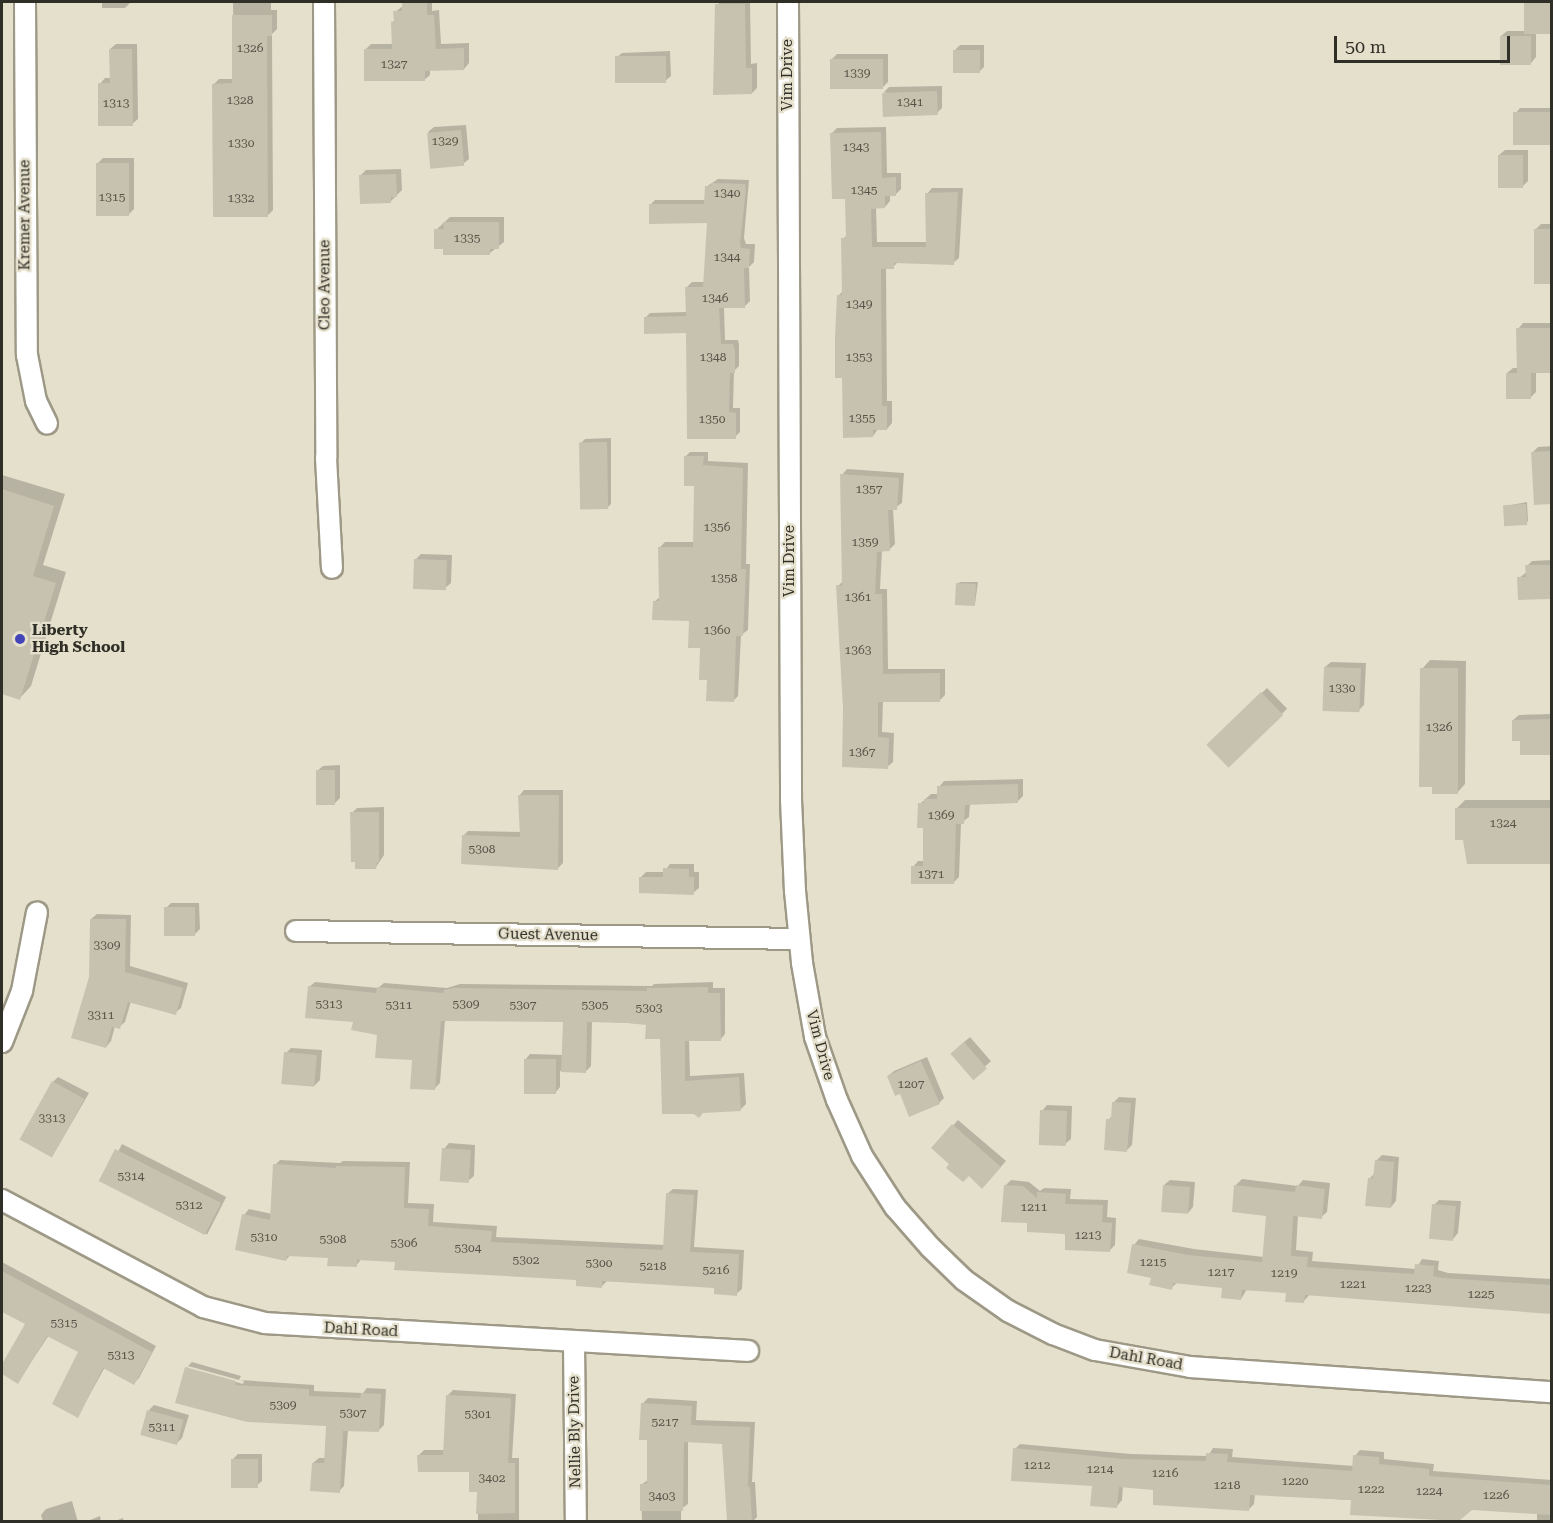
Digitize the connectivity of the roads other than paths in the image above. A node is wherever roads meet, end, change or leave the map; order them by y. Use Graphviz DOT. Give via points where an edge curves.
graph roads {
  1 [pos="25,2"];
  2 [pos="324,2"];
  3 [pos="788,2"];
  4 [pos="47,424"];
  5 [pos="332,568"];
  6 [pos="37,912"];
  7 [pos="296,931"];
  8 [pos="800,939"];
  9 [pos="2,1042"];
  10 [pos="843,1114"];
  11 [pos="2,1200"];
  12 [pos="574,1343"];
  13 [pos="748,1351"];
  14 [pos="1551,1392"];
  15 [pos="576,1521"];
  1 -- 4 [label="street, Kremer Avenue" via="26,336 30,378"];
  2 -- 5 [label="street, Cleo Avenue" via="326,458"];
  3 -- 8 [label="street, Vim Drive" via="791,800"];
  6 -- 9 [label="street" via="22,991"];
  7 -- 8 [label="street, Guest Avenue"];
  8 -- 10 [label="street, Vim Drive" via="815,1037"];
  10 -- 14 [label="street, Dahl Road" via="862,1156 889,1198 930,1247 964,1280 1008,1311 1053,1334 1095,1350 1190,1367"];
  11 -- 12 [label="street, Dahl Road" via="152,1282 203,1307 234,1316 286,1326"];
  12 -- 13 [label="street, Dahl Road"];
  12 -- 15 [label="street, Nellie Bly Drive"];
}
